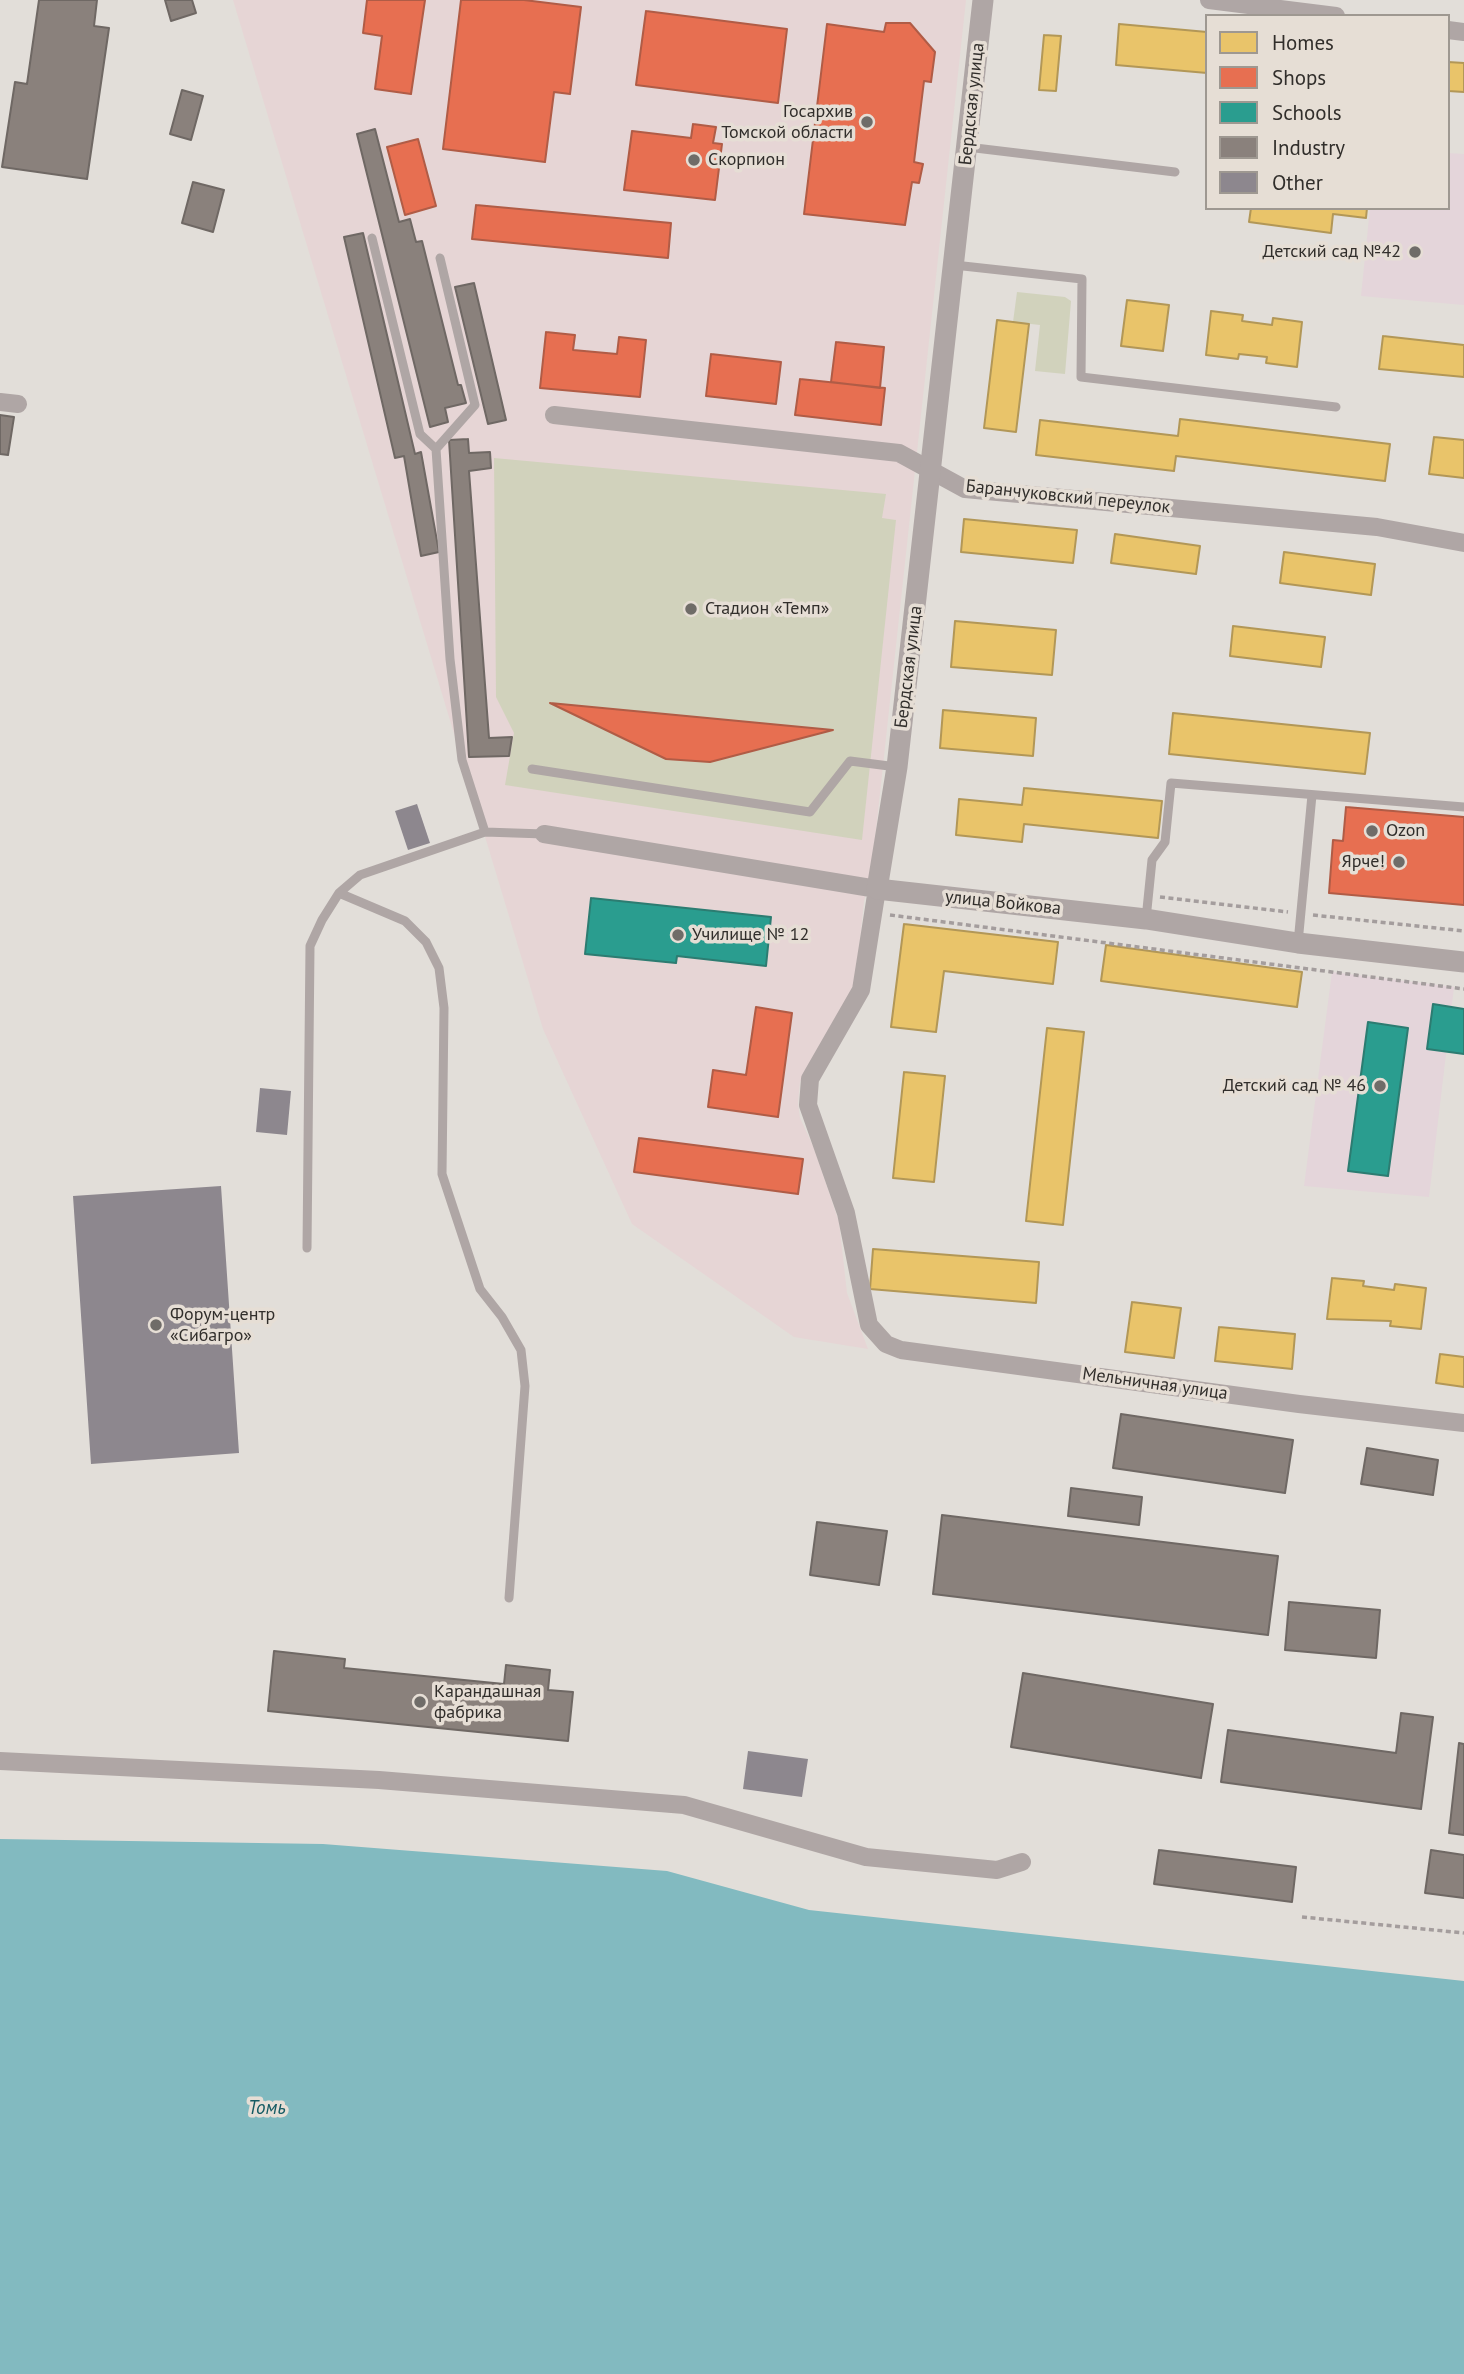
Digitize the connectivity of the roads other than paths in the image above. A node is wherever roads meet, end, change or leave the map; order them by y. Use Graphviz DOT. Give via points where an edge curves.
graph roads {
  1 [pos="983,0"];
  2 [pos="1209,0"];
  3 [pos="1320,14"];
  4 [pos="967,147"];
  5 [pos="1174,172"];
  6 [pos="372,238"];
  7 [pos="440,258"];
  8 [pos="954,265"];
  9 [pos="1336,407"];
  10 [pos="554,415"];
  11 [pos="436,449"];
  12 [pos="931,471"];
  13 [pos="1464,543"];
  14 [pos="897,767"];
  15 [pos="533,769"];
  16 [pos="1312,795"];
  17 [pos="1464,807"];
  18 [pos="485,832"];
  19 [pos="544,834"];
  20 [pos="877,889"];
  21 [pos="339,893"];
  22 [pos="1146,919"];
  23 [pos="1298,943"];
  24 [pos="1464,962"];
  25 [pos="307,1248"];
  26 [pos="865,1313"];
  27 [pos="1464,1423"];
  28 [pos="509,1598"];
  29 [pos="0,1761"];
  30 [pos="1022,1862"];
  1 -- 4 [label="street, Бердская улица"];
  2 -- 3 [label="street"];
  4 -- 5 [label="lane"];
  4 -- 8 [label="street, Бердская улица"];
  6 -- 11 [label="lane" via="420,434"];
  7 -- 11 [label="lane" via="475,405"];
  8 -- 9 [label="lane" via="1082,279 1081,377"];
  8 -- 12 [label="street, Бердская улица"];
  10 -- 12 [label="street, Баранчуковский переулок" via="899,453"];
  11 -- 18 [label="lane" via="450,659 463,760"];
  12 -- 13 [label="street, Баранчуковский переулок" via="965,489 1377,527"];
  12 -- 14 [label="street, Бердская улица"];
  14 -- 15 [label="lane" via="850,761 810,812"];
  14 -- 20 [label="street, Бердская улица"];
  16 -- 17 [label="lane"];
  16 -- 22 [label="lane" via="1171,783 1165,842 1152,860"];
  16 -- 23 [label="lane"];
  18 -- 19 [label="lane"];
  18 -- 21 [label="lane" via="360,875"];
  19 -- 20 [label="street, улица Войкова"];
  20 -- 22 [label="street, улица Войкова"];
  20 -- 26 [label="street, Бердская улица" via="861,990 810,1079 808,1105 845,1213"];
  21 -- 25 [label="lane" via="310,946"];
  21 -- 28 [label="lane" via="405,921 426,942 439,968 444,1008 442,1174 480,1289 521,1350 525,1386"];
  22 -- 23 [label="street, улица Войкова"];
  23 -- 24 [label="street, улица Войкова"];
  26 -- 27 [label="street, Мельничная улица" via="876,1336 901,1350"];
  29 -- 30 [label="street" via="379,1780 684,1805 866,1857 998,1870"];
}
